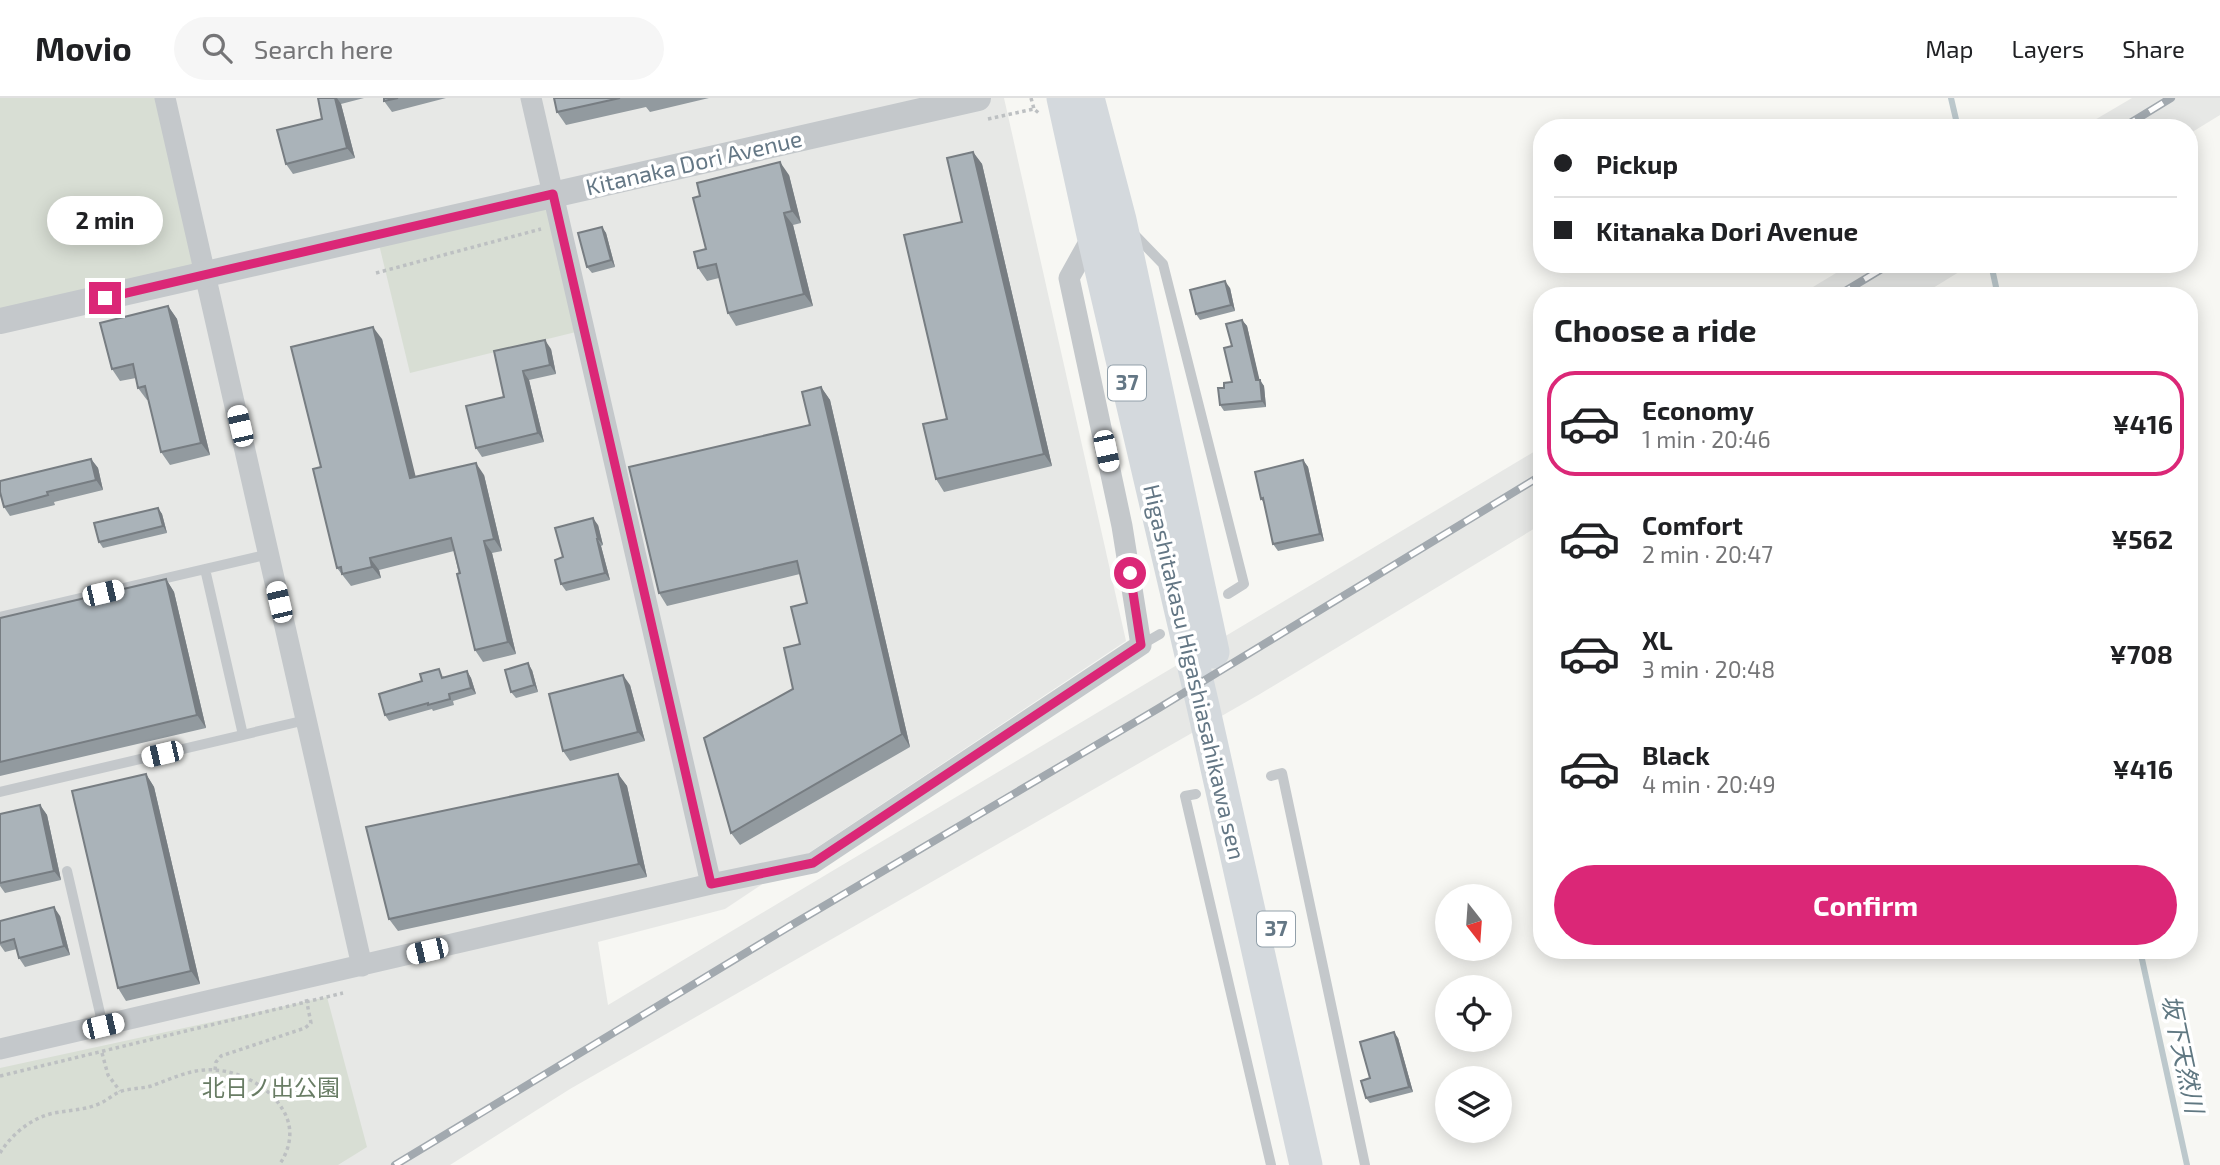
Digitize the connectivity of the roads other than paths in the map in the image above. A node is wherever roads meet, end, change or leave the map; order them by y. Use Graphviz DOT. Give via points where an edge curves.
graph roads {
  1 [pos="165,98"];
  2 [pos="531,98"];
  3 [pos="978,98"];
  4 [pos="1088,98"];
  5 [pos="1048,104"];
  6 [pos="553,194"];
  7 [pos="1106,228"];
  8 [pos="205,275"];
  9 [pos="0,321"];
  10 [pos="269,554"];
  11 [pos="205,569"];
  12 [pos="1228,594"];
  13 [pos="0,617"];
  14 [pos="1213,699"];
  15 [pos="306,720"];
  16 [pos="243,735"];
  17 [pos="1271,776"];
  18 [pos="0,792"];
  19 [pos="1196,794"];
  20 [pos="67,871"];
  21 [pos="711,884"];
  22 [pos="362,966"];
  23 [pos="103,1026"];
  24 [pos="0,1049"];
  25 [pos="1271,1165"];
  26 [pos="1306,1165"];
  27 [pos="1329,1165"];
  28 [pos="1365,1165"];
  1 -- 8 [label="street"];
  2 -- 6 [label="street"];
  3 -- 6 [label="street, Kitanaka Dori Avenue"];
  4 -- 7 [label="main road, Higashitakasu Higashiasahikawa sen / 37"];
  5 -- 7 [label="main road, Higashitakasu Higashiasahikawa sen / 37"];
  6 -- 8 [label="street, Kitanaka Dori Avenue"];
  6 -- 21 [label="street"];
  7 -- 12 [label="lane" via="1163,264 1244,584"];
  7 -- 14 [label="main road, Higashitakasu Higashiasahikawa sen / 37"];
  7 -- 21 [label="street" via="1069,278 1151,640 813,863"];
  8 -- 9 [label="street, Kitanaka Dori Avenue"];
  8 -- 10 [label="street"];
  10 -- 11 [label="lane"];
  10 -- 15 [label="street"];
  11 -- 13 [label="lane"];
  11 -- 16 [label="lane"];
  14 -- 26 [label="main road, Higashitakasu Higashiasahikawa sen / 37"];
  14 -- 27 [label="main road, Higashitakasu Higashiasahikawa sen / 37"];
  15 -- 16 [label="lane"];
  15 -- 22 [label="street"];
  16 -- 18 [label="lane"];
  17 -- 28 [label="lane" via="1282,773"];
  19 -- 25 [label="lane" via="1185,796"];
  20 -- 23 [label="lane"];
  21 -- 22 [label="street"];
  22 -- 23 [label="street"];
  23 -- 24 [label="street"];
}
